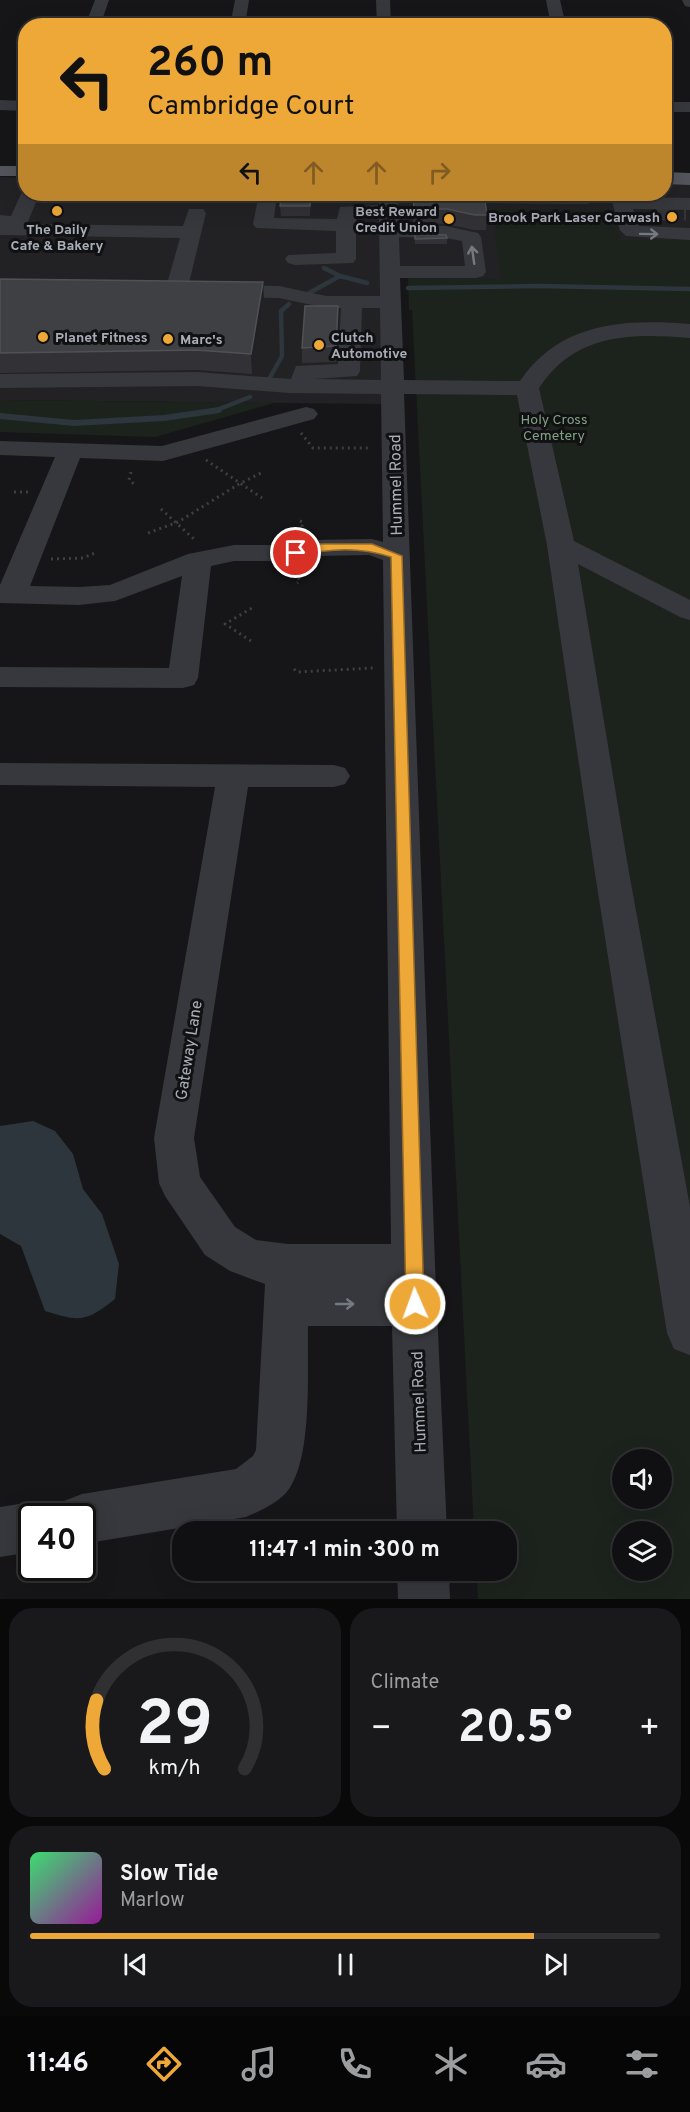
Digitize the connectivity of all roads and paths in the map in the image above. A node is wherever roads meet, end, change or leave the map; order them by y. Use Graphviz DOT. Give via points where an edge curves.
graph roads {
  1 [pos="102,0"];
  2 [pos="242,0"];
  3 [pos="383,0"];
  4 [pos="553,0"];
  5 [pos="95,18"];
  6 [pos="239,18"];
  7 [pos="384,18"];
  8 [pos="557,18"];
  9 [pos="0,105"];
  10 [pos="18,105"];
  11 [pos="672,107"];
  12 [pos="690,107"];
  13 [pos="0,171"];
  14 [pos="18,171"];
  15 [pos="672,178"];
  16 [pos="690,179"];
  17 [pos="27,201"];
  18 [pos="199,201"];
  19 [pos="267,201"];
  20 [pos="465,201"];
  21 [pos="623,205"];
  22 [pos="347,210"];
  23 [pos="689,211"];
  24 [pos="653,212"];
  25 [pos="0,221"];
  26 [pos="0,229"];
  27 [pos="420,230"];
  28 [pos="192,232"];
  29 [pos="690,234"];
  30 [pos="295,259"];
  31 [pos="422,277"];
  32 [pos="351,302"];
  33 [pos="690,331"];
  34 [pos="0,381"];
  35 [pos="302,386"];
  36 [pos="392,386"];
  37 [pos="527,388"];
  38 [pos="302,421"];
  39 [pos="0,448"];
  40 [pos="372,448"];
  41 [pos="70,451"];
  42 [pos="201,457"];
  43 [pos="132,466"];
  44 [pos="263,472"];
  45 [pos="134,484"];
  46 [pos="239,484"];
  47 [pos="14,492"];
  48 [pos="27,492"];
  49 [pos="262,498"];
  50 [pos="161,508"];
  51 [pos="176,522"];
  52 [pos="148,533"];
  53 [pos="561,544"];
  54 [pos="97,552"];
  55 [pos="199,552"];
  56 [pos="396,556"];
  57 [pos="55,559"];
  58 [pos="6,594"];
  59 [pos="252,608"];
  60 [pos="690,611"];
  61 [pos="251,641"];
  62 [pos="373,668"];
  63 [pos="294,669"];
  64 [pos="0,677"];
  65 [pos="0,774"];
  66 [pos="232,776"];
  67 [pos="334,776"];
  68 [pos="287,1284"];
  69 [pos="414,1285"];
  70 [pos="690,1333"];
  71 [pos="96,1517"];
  72 [pos="422,1521"];
  73 [pos="18,1529"];
  74 [pos="0,1532"];
  75 [pos="423,1581"];
  76 [pos="424,1599"];
  1 -- 5 [label="street"];
  2 -- 6 [label="street"];
  3 -- 7 [label="street"];
  4 -- 8 [label="street"];
  9 -- 10 [label="street"];
  11 -- 12 [label="street"];
  13 -- 14 [label="main road"];
  15 -- 16 [label="main road"];
  17 -- 25 [label="street" via="18,222"];
  18 -- 28 [label="street"];
  19 -- 22 [label="street" via="264,224"];
  20 -- 27 [label="street"];
  21 -- 23 [label="street"];
  21 -- 24 [label="street"];
  21 -- 29 [label="street, one-way" via="633,232"];
  22 -- 27 [label="street"];
  22 -- 30 [label="street" via="346,259"];
  26 -- 28 [label="street"];
  27 -- 31 [label="street, Hummel Road"];
  27 -- 31 [label="street"];
  31 -- 27 [label="street, one-way" via="476,272 471,237"];
  28 -- 32 [label="street" via="165,291 279,292 320,301"];
  31 -- 32 [label="street"];
  31 -- 36 [label="street, Hummel Road"];
  32 -- 35 [label="street" via="349,371 304,370"];
  33 -- 37 [label="street" via="603,332 556,354"];
  34 -- 35 [label="street" via="212,379 270,387"];
  35 -- 36 [label="street"];
  36 -- 37 [label="street"];
  36 -- 56 [label="street, Hummel Road"];
  37 -- 53 [label="street"];
  38 -- 40 [label="path" via="313,448"];
  38 -- 41 [label="street" via="163,454"];
  39 -- 41 [label="street"];
  41 -- 58 [label="street"];
  42 -- 46 [label="path"];
  43 -- 45 [label="path" via="129,480"];
  44 -- 46 [label="path"];
  46 -- 49 [label="path"];
  46 -- 51 [label="path"];
  47 -- 48 [label="path"];
  50 -- 51 [label="path"];
  51 -- 52 [label="path"];
  51 -- 55 [label="path"];
  53 -- 60 [label="street"];
  53 -- 70 [label="street"];
  54 -- 57 [label="path" via="83,558"];
  55 -- 56 [label="street" via="296,553 310,561 373,563"];
  55 -- 58 [label="street" via="116,593"];
  55 -- 64 [label="street" via="183,678"];
  56 -- 69 [label="street, Hummel Road"];
  59 -- 61 [label="path" via="222,624"];
  62 -- 63 [label="path" via="297,672"];
  65 -- 66 [label="street"];
  66 -- 67 [label="street"];
  66 -- 68 [label="street, Gateway Lane" via="174,1138 180,1183 220,1241 245,1257 266,1263"];
  68 -- 69 [label="street, Gateway Lane"];
  68 -- 71 [label="street" via="280,1450 271,1473 246,1492"];
  69 -- 72 [label="street, Hummel Road"];
  73 -- 74 [label="street"];
  75 -- 76 [label="street"];
}
